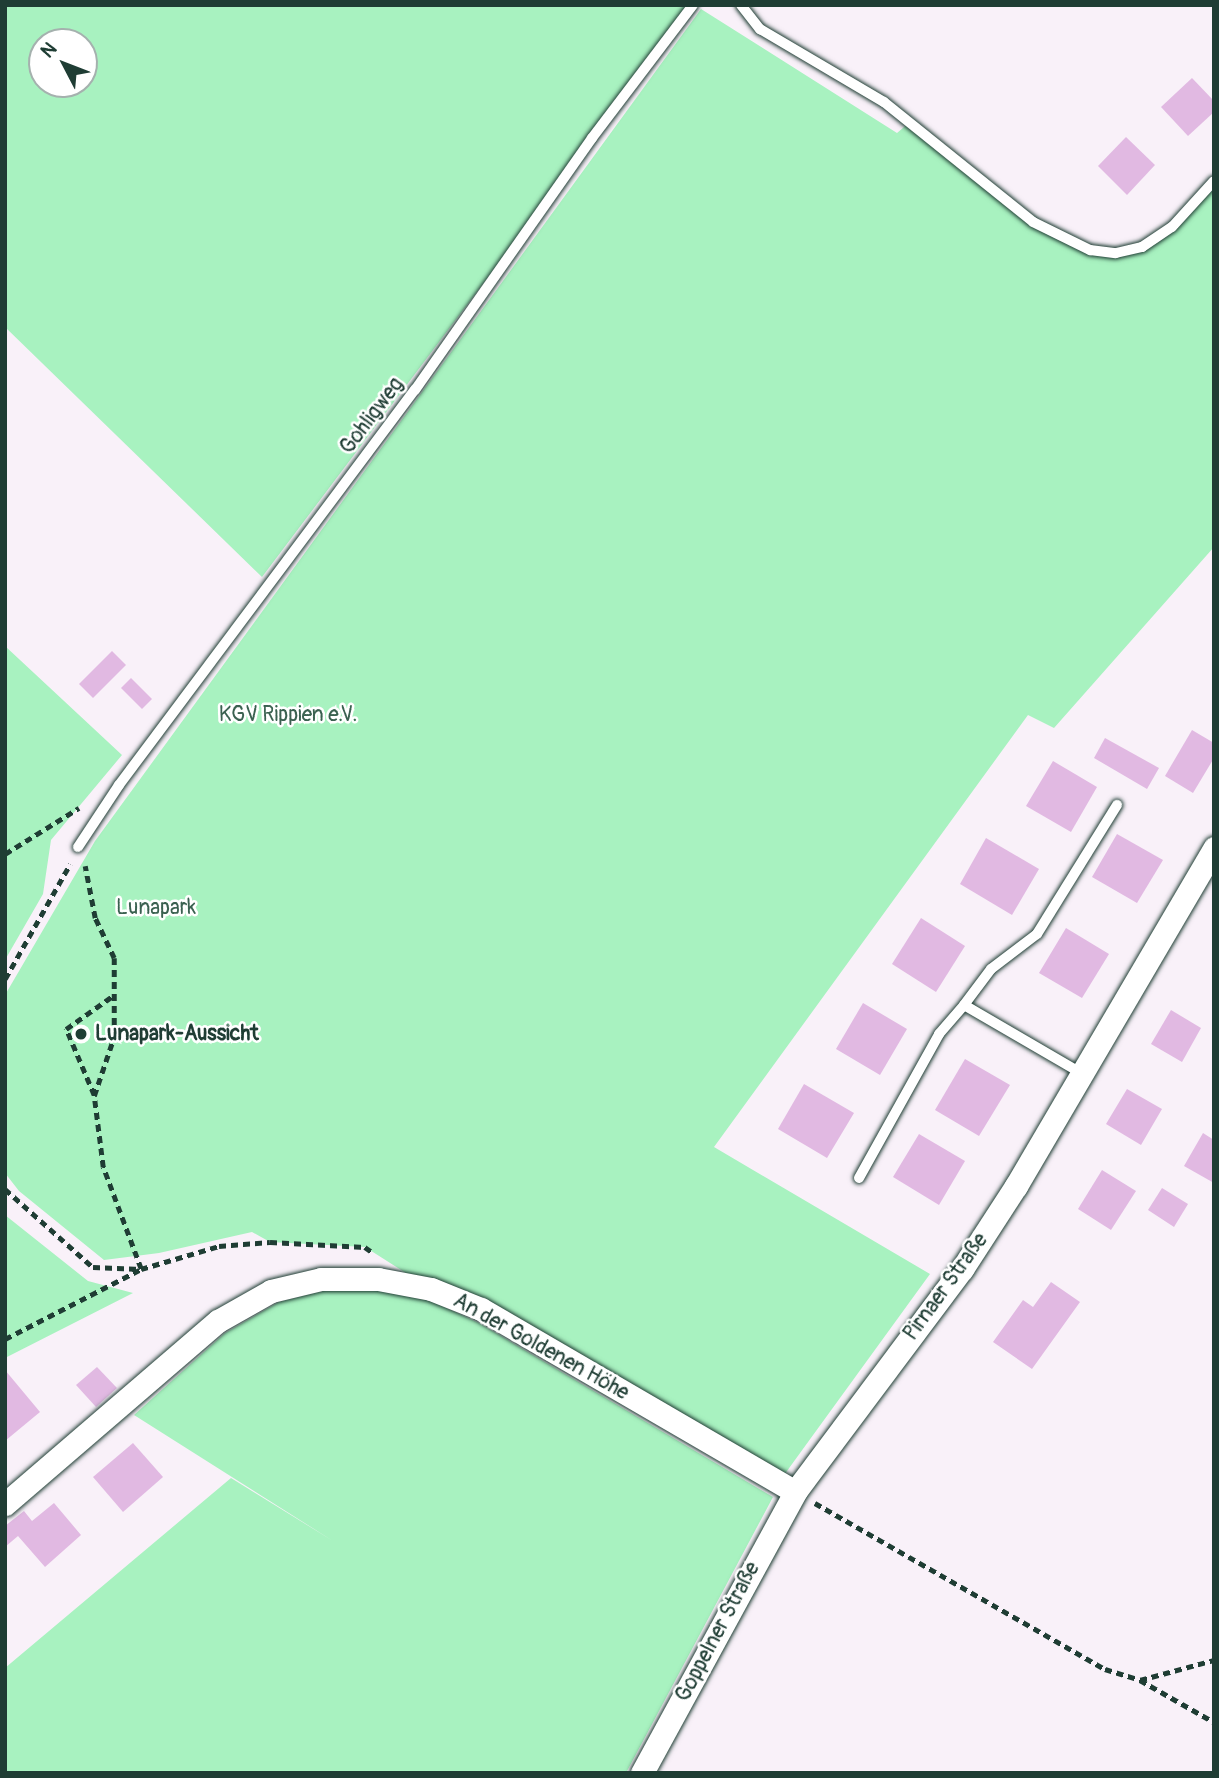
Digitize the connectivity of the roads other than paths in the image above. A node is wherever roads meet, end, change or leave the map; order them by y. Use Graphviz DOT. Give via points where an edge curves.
graph roads {
  1 [pos="693,5"];
  2 [pos="741,5"];
  3 [pos="1214,181"];
  4 [pos="1117,805"];
  5 [pos="78,847"];
  6 [pos="1214,848"];
  7 [pos="964,1005"];
  8 [pos="1081,1073"];
  9 [pos="859,1178"];
  10 [pos="795,1492"];
  11 [pos="5,1504"];
  12 [pos="642,1773"];
  1 -- 5 [label="lane, Gohligweg"];
  2 -- 3 [label="lane" via="760,29 884,102 1033,222 1090,250 1116,253 1142,247 1172,227"];
  4 -- 7 [label="lane" via="1037,934 991,970"];
  6 -- 8 [label="street, Pirnaer Straße"];
  7 -- 8 [label="lane"];
  7 -- 9 [label="lane" via="939,1034"];
  8 -- 10 [label="street, Pirnaer Straße" via="962,1269"];
  10 -- 11 [label="street, An der Goldenen Höhe" via="481,1309 431,1289 391,1281 321,1279 271,1291 218,1321"];
  10 -- 12 [label="street, Goppelner Straße"];
}
